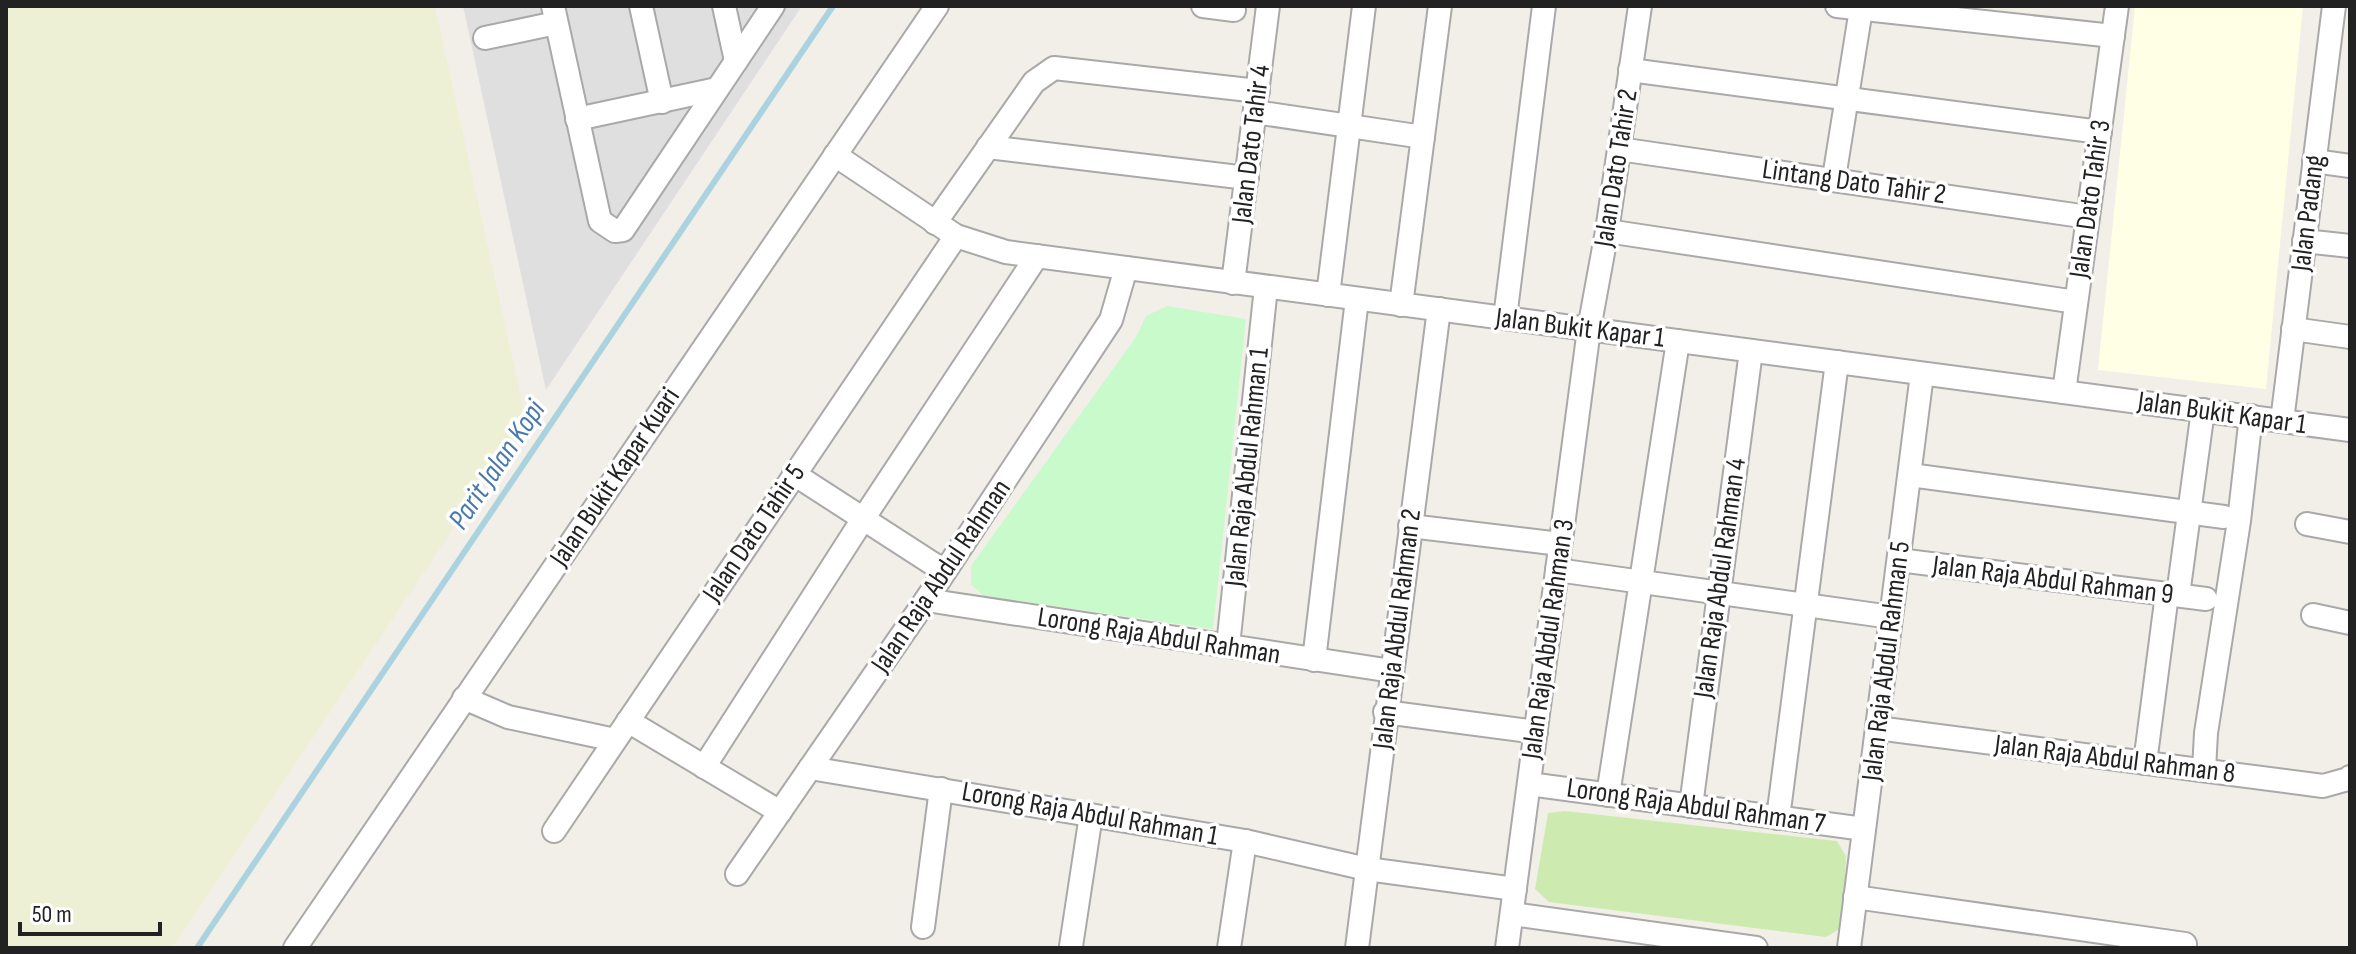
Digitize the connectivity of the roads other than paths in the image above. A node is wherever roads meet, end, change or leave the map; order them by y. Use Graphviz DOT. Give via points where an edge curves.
graph roads {
  1 [pos="641,6"];
  2 [pos="724,6"];
  3 [pos="773,6"];
  4 [pos="937,6"];
  5 [pos="1203,6"];
  6 [pos="1268,6"];
  7 [pos="1364,6"];
  8 [pos="1440,6"];
  9 [pos="1544,6"];
  10 [pos="1640,6"];
  11 [pos="1837,6"];
  12 [pos="2117,6"];
  13 [pos="2334,6"];
  14 [pos="1861,9"];
  15 [pos="1234,10"];
  16 [pos="554,14"];
  17 [pos="2113,36"];
  18 [pos="485,38"];
  19 [pos="736,61"];
  20 [pos="1630,70"];
  21 [pos="717,89"];
  22 [pos="1847,98"];
  23 [pos="662,102"];
  24 [pos="1256,102"];
  25 [pos="577,119"];
  26 [pos="1349,126"];
  27 [pos="2100,132"];
  28 [pos="1423,137"];
  29 [pos="988,147"];
  30 [pos="1619,149"];
  31 [pos="835,155"];
  32 [pos="2314,161"];
  33 [pos="2350,166"];
  34 [pos="1247,178"];
  35 [pos="1834,178"];
  36 [pos="2088,217"];
  37 [pos="935,223"];
  38 [pos="1607,231"];
  39 [pos="956,236"];
  40 [pos="2304,241"];
  41 [pos="2350,246"];
  42 [pos="1037,256"];
  43 [pos="1126,268"];
  44 [pos="1233,283"];
  45 [pos="1266,287"];
  46 [pos="1328,295"];
  47 [pos="1357,299"];
  48 [pos="2076,302"];
  49 [pos="1401,305"];
  50 [pos="1439,309"];
  51 [pos="1505,318"];
  52 [pos="1589,329"];
  53 [pos="2293,329"];
  54 [pos="2350,337"];
  55 [pos="1678,341"];
  56 [pos="1751,351"];
  57 [pos="1837,362"];
  58 [pos="1922,374"];
  59 [pos="2064,392"];
  60 [pos="2203,410"];
  61 [pos="2251,416"];
  62 [pos="2282,421"];
  63 [pos="2350,430"];
  64 [pos="794,474"];
  65 [pos="1910,475"];
  66 [pos="2189,513"];
  67 [pos="2224,517"];
  68 [pos="863,519"];
  69 [pos="2307,524"];
  70 [pos="1410,526"];
  71 [pos="2350,532"];
  72 [pos="1560,544"];
  73 [pos="1899,560"];
  74 [pos="1557,570"];
  75 [pos="944,571"];
  76 [pos="1641,582"];
  77 [pos="1717,593"];
  78 [pos="2173,595"];
  79 [pos="2206,599"];
  80 [pos="926,600"];
  81 [pos="1805,605"];
  82 [pos="2313,615"];
  83 [pos="1891,617"];
  84 [pos="2350,623"];
  85 [pos="1228,646"];
  86 [pos="1314,660"];
  87 [pos="1392,671"];
  88 [pos="464,698"];
  89 [pos="1385,712"];
  90 [pos="628,721"];
  91 [pos="1877,728"];
  92 [pos="1536,732"];
  93 [pos="615,740"];
  94 [pos="2145,763"];
  95 [pos="704,767"];
  96 [pos="810,768"];
  97 [pos="2204,770"];
  98 [pos="2350,777"];
  99 [pos="1529,784"];
  100 [pos="941,789"];
  101 [pos="1608,795"];
  102 [pos="1691,806"];
  103 [pos="780,812"];
  104 [pos="1091,815"];
  105 [pos="1778,818"];
  106 [pos="1864,829"];
  107 [pos="554,831"];
  108 [pos="1245,841"];
  109 [pos="1367,869"];
  110 [pos="737,874"];
  111 [pos="1515,889"];
  112 [pos="1855,897"];
  113 [pos="1512,914"];
  114 [pos="923,927"];
  115 [pos="1680,943"];
  116 [pos="2185,944"];
  117 [pos="1071,946"];
  118 [pos="295,948"];
  119 [pos="1229,948"];
  120 [pos="1357,948"];
  121 [pos="1507,948"];
  122 [pos="1756,948"];
  123 [pos="1849,948"];
  1 -- 23 [label="street"];
  2 -- 19 [label="street"];
  3 -- 19 [label="street"];
  4 -- 31 [label="street, Jalan Bukit Kapar Kuari"];
  5 -- 15 [label="street"];
  6 -- 24 [label="street, Jalan Dato Tahir 4"];
  7 -- 26 [label="street"];
  8 -- 28 [label="street"];
  9 -- 51 [label="street"];
  10 -- 20 [label="street, Jalan Dato Tahir 2"];
  11 -- 14 [label="street"];
  12 -- 17 [label="street, Jalan Dato Tahir 3"];
  13 -- 32 [label="street, Jalan Padang"];
  14 -- 17 [label="street"];
  14 -- 22 [label="street"];
  16 -- 18 [label="street"];
  16 -- 25 [label="street"];
  17 -- 27 [label="street, Jalan Dato Tahir 3"];
  19 -- 21 [label="street"];
  20 -- 22 [label="street"];
  20 -- 30 [label="street, Jalan Dato Tahir 2"];
  21 -- 23 [label="street"];
  21 -- 25 [label="street" via="623,230 600,221"];
  22 -- 27 [label="street"];
  22 -- 35 [label="street"];
  23 -- 25 [label="street"];
  24 -- 26 [label="street"];
  24 -- 29 [label="street" via="1054,68 1034,82"];
  24 -- 34 [label="street, Jalan Dato Tahir 4"];
  26 -- 28 [label="street"];
  26 -- 46 [label="street"];
  27 -- 36 [label="street, Jalan Dato Tahir 3"];
  28 -- 49 [label="street"];
  29 -- 34 [label="street"];
  29 -- 37 [label="street"];
  30 -- 35 [label="street, Lintang Dato Tahir 2"];
  30 -- 38 [label="street, Jalan Dato Tahir 2"];
  31 -- 37 [label="street, Jalan Bukit Kapar 1"];
  31 -- 88 [label="street, Jalan Bukit Kapar Kuari"];
  32 -- 33 [label="street"];
  32 -- 40 [label="street, Jalan Padang"];
  34 -- 44 [label="street, Jalan Dato Tahir 4"];
  35 -- 36 [label="street, Lintang Dato Tahir 2"];
  36 -- 48 [label="street, Jalan Dato Tahir 3"];
  37 -- 39 [label="street, Jalan Bukit Kapar 1"];
  38 -- 48 [label="street"];
  38 -- 52 [label="street, Jalan Dato Tahir 2"];
  39 -- 42 [label="street, Jalan Bukit Kapar 1"];
  39 -- 64 [label="street, Jalan Dato Tahir 5"];
  40 -- 41 [label="street"];
  40 -- 53 [label="street, Jalan Padang"];
  42 -- 43 [label="street, Jalan Bukit Kapar 1"];
  42 -- 68 [label="street"];
  43 -- 44 [label="street, Jalan Bukit Kapar 1"];
  43 -- 75 [label="street, Jalan Raja Abdul Rahman" via="1111,320"];
  44 -- 45 [label="street, Jalan Bukit Kapar 1"];
  45 -- 46 [label="street, Jalan Bukit Kapar 1"];
  45 -- 85 [label="street, Jalan Raja Abdul Rahman 1"];
  46 -- 47 [label="street, Jalan Bukit Kapar 1"];
  47 -- 49 [label="street, Jalan Bukit Kapar 1"];
  47 -- 86 [label="street"];
  48 -- 59 [label="street, Jalan Dato Tahir 3"];
  49 -- 50 [label="street, Jalan Bukit Kapar 1"];
  50 -- 51 [label="street, Jalan Bukit Kapar 1"];
  50 -- 70 [label="street, Jalan Raja Abdul Rahman 2"];
  51 -- 52 [label="street, Jalan Bukit Kapar 1"];
  52 -- 55 [label="street, Jalan Bukit Kapar 1"];
  52 -- 72 [label="street, Jalan Raja Abdul Rahman 3"];
  53 -- 54 [label="street"];
  53 -- 62 [label="street, Jalan Padang"];
  55 -- 56 [label="street, Jalan Bukit Kapar 1"];
  55 -- 76 [label="street"];
  56 -- 57 [label="street, Jalan Bukit Kapar 1"];
  56 -- 77 [label="street, Jalan Raja Abdul Rahman 4"];
  57 -- 58 [label="street, Jalan Bukit Kapar 1"];
  57 -- 81 [label="street"];
  58 -- 59 [label="street, Jalan Bukit Kapar 1"];
  58 -- 65 [label="street, Jalan Raja Abdul Rahman 5"];
  59 -- 60 [label="street, Jalan Bukit Kapar 1"];
  60 -- 61 [label="street, Jalan Bukit Kapar 1"];
  60 -- 66 [label="street"];
  61 -- 62 [label="street, Jalan Bukit Kapar 1"];
  61 -- 97 [label="street"];
  62 -- 63 [label="street, Jalan Bukit Kapar 1"];
  64 -- 68 [label="street"];
  64 -- 90 [label="street, Jalan Dato Tahir 5"];
  65 -- 66 [label="street"];
  65 -- 73 [label="street, Jalan Raja Abdul Rahman 5"];
  66 -- 67 [label="street"];
  66 -- 78 [label="street"];
  68 -- 75 [label="street"];
  68 -- 95 [label="street"];
  69 -- 71 [label="street"];
  70 -- 72 [label="street"];
  70 -- 87 [label="street, Jalan Raja Abdul Rahman 2"];
  72 -- 74 [label="street, Jalan Raja Abdul Rahman 3"];
  73 -- 78 [label="street, Jalan Raja Abdul Rahman 9"];
  73 -- 83 [label="street, Jalan Raja Abdul Rahman 5"];
  74 -- 76 [label="street"];
  74 -- 92 [label="street, Jalan Raja Abdul Rahman 3"];
  75 -- 80 [label="street, Jalan Raja Abdul Rahman"];
  76 -- 77 [label="street"];
  76 -- 101 [label="street"];
  77 -- 81 [label="street"];
  77 -- 102 [label="street, Jalan Raja Abdul Rahman 4"];
  78 -- 79 [label="street, Jalan Raja Abdul Rahman 9"];
  78 -- 94 [label="street"];
  80 -- 85 [label="street, Lorong Raja Abdul Rahman"];
  80 -- 96 [label="street, Jalan Raja Abdul Rahman"];
  81 -- 83 [label="street"];
  81 -- 105 [label="street"];
  82 -- 84 [label="street"];
  83 -- 91 [label="street, Jalan Raja Abdul Rahman 5"];
  85 -- 86 [label="street, Lorong Raja Abdul Rahman"];
  86 -- 87 [label="street, Lorong Raja Abdul Rahman"];
  87 -- 89 [label="street, Jalan Raja Abdul Rahman 2"];
  88 -- 93 [label="street" via="508,717"];
  88 -- 118 [label="street, Jalan Bukit Kapar Kuari"];
  89 -- 92 [label="street"];
  89 -- 109 [label="street, Jalan Raja Abdul Rahman 2"];
  90 -- 93 [label="street, Jalan Dato Tahir 5"];
  90 -- 95 [label="street"];
  91 -- 94 [label="street, Jalan Raja Abdul Rahman 8"];
  91 -- 106 [label="street, Jalan Raja Abdul Rahman 5"];
  92 -- 99 [label="street, Jalan Raja Abdul Rahman 3"];
  93 -- 107 [label="street, Jalan Dato Tahir 5"];
  94 -- 97 [label="street, Jalan Raja Abdul Rahman 8"];
  95 -- 103 [label="street"];
  96 -- 100 [label="street, Lorong Raja Abdul Rahman 1"];
  96 -- 103 [label="street, Jalan Raja Abdul Rahman"];
  97 -- 98 [label="street, Jalan Raja Abdul Rahman 8" via="2323,786"];
  99 -- 101 [label="street, Lorong Raja Abdul Rahman 7"];
  99 -- 111 [label="street, Jalan Raja Abdul Rahman 3"];
  100 -- 104 [label="street, Lorong Raja Abdul Rahman 1"];
  100 -- 114 [label="street"];
  101 -- 102 [label="street, Lorong Raja Abdul Rahman 7"];
  102 -- 105 [label="street, Lorong Raja Abdul Rahman 7"];
  103 -- 110 [label="street, Jalan Raja Abdul Rahman"];
  104 -- 108 [label="street, Lorong Raja Abdul Rahman 1"];
  104 -- 117 [label="street"];
  105 -- 106 [label="street, Lorong Raja Abdul Rahman 7"];
  106 -- 112 [label="street, Jalan Raja Abdul Rahman 5"];
  108 -- 109 [label="street, Lorong Raja Abdul Rahman 1"];
  108 -- 119 [label="street"];
  109 -- 111 [label="street, Lorong Raja Abdul Rahman 1"];
  109 -- 120 [label="street, Jalan Raja Abdul Rahman 2"];
  111 -- 113 [label="street, Jalan Raja Abdul Rahman 3"];
  112 -- 116 [label="street"];
  112 -- 123 [label="street, Jalan Raja Abdul Rahman 5"];
  113 -- 115 [label="street"];
  113 -- 121 [label="street, Jalan Raja Abdul Rahman 3"];
  115 -- 122 [label="street"];
}
